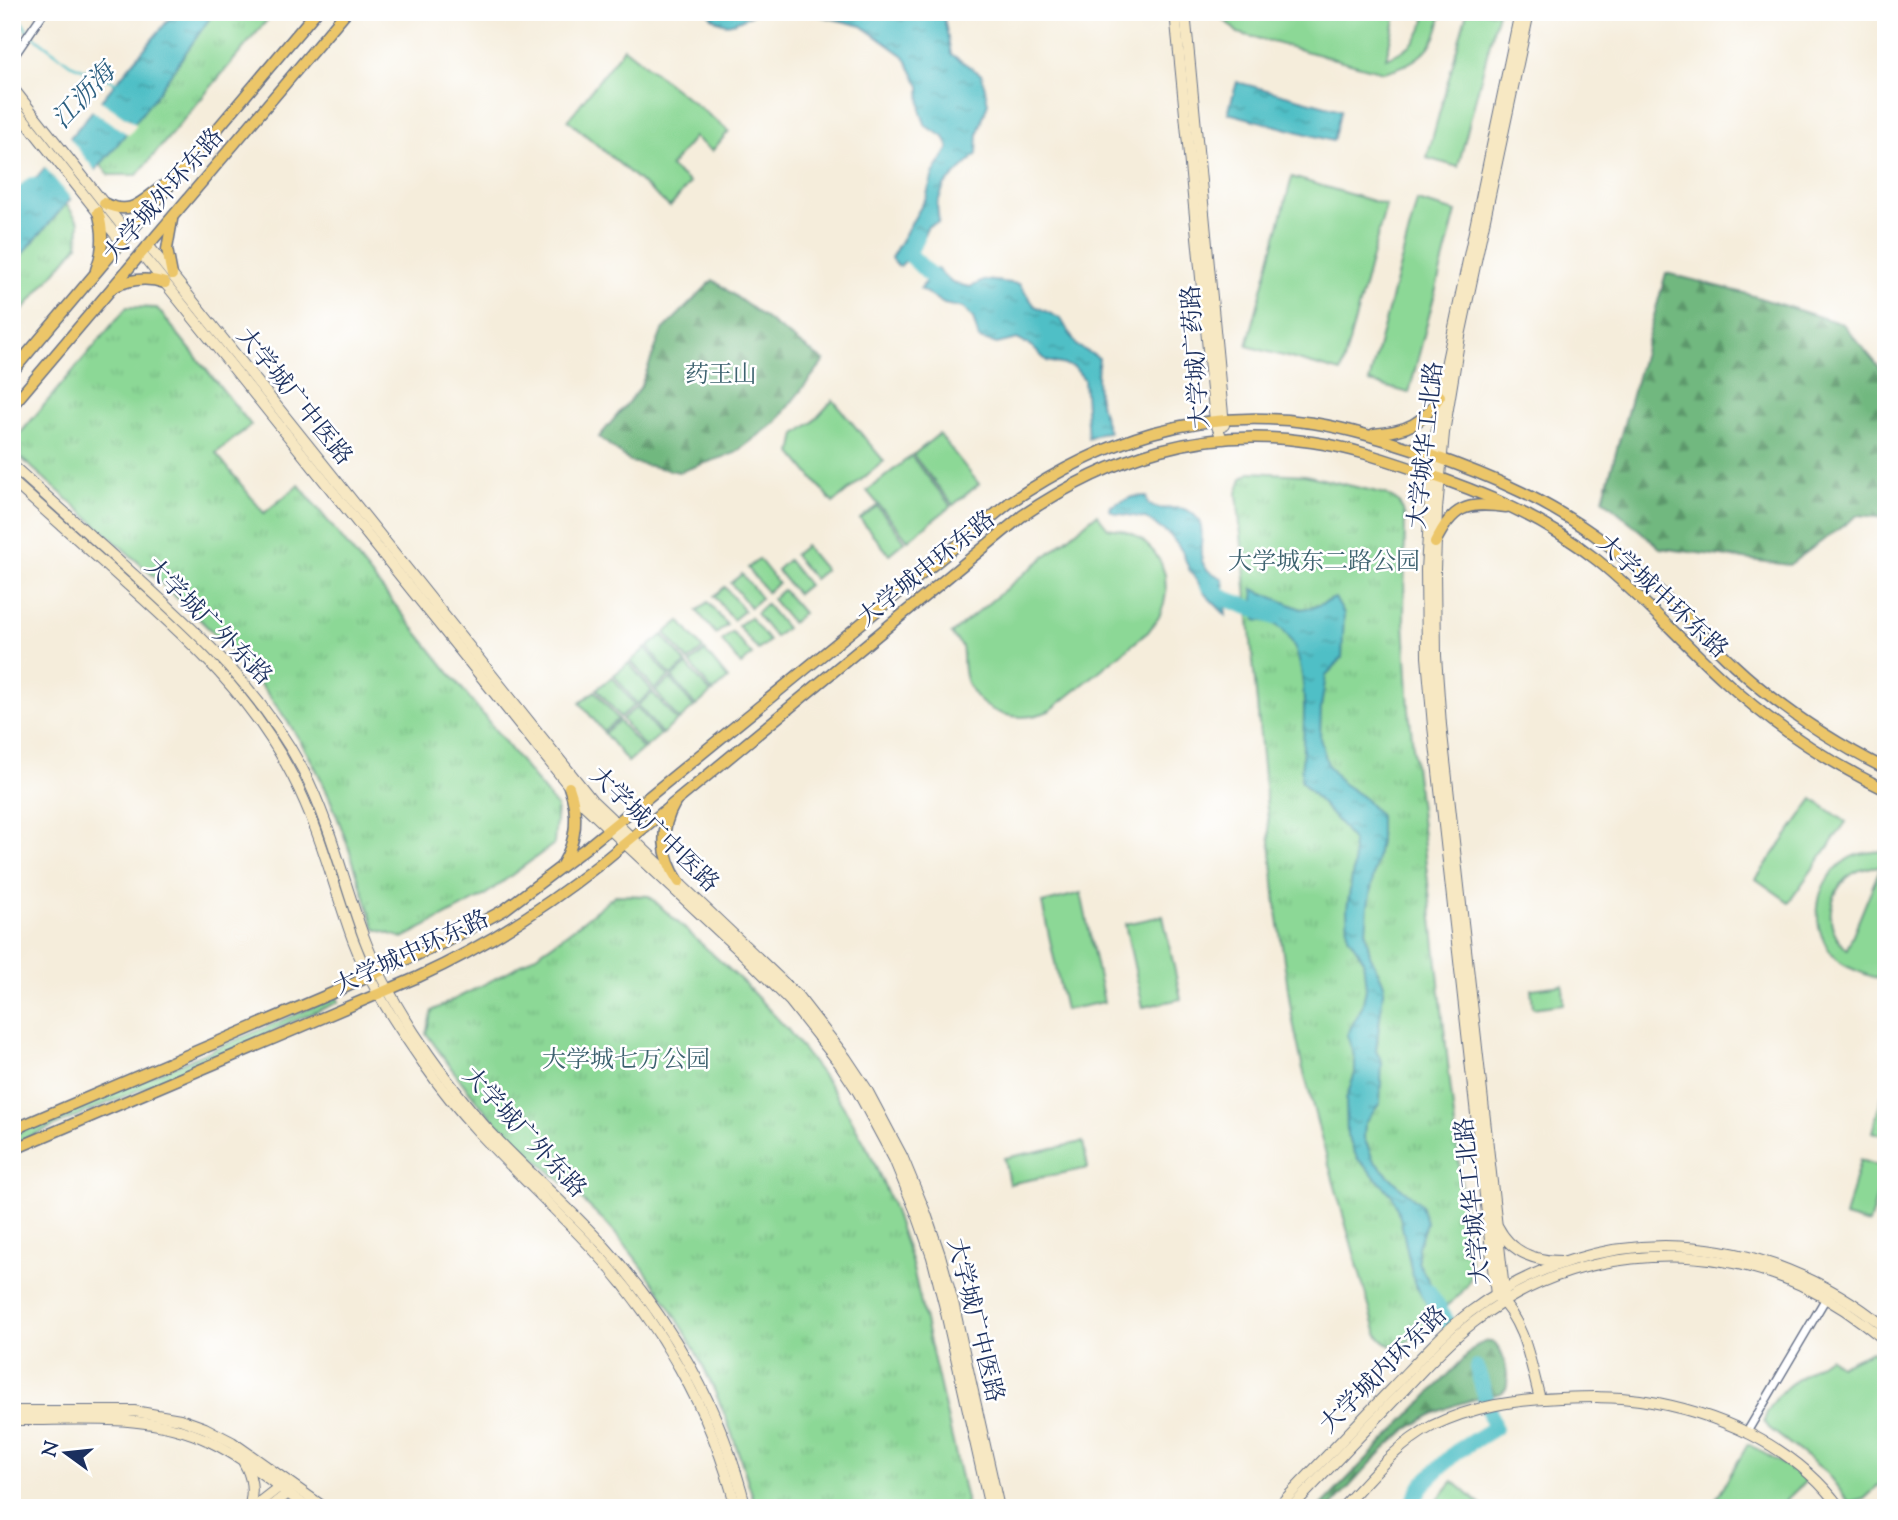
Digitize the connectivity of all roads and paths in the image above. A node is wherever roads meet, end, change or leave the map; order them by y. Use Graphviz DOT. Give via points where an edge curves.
graph roads {
  1 [pos="316,12"];
  2 [pos="346,12"];
  3 [pos="1175,12"];
  4 [pos="1185,12"];
  5 [pos="1520,12"];
  6 [pos="1529,12"];
  7 [pos="42,15"];
  8 [pos="12,59"];
  9 [pos="14,95"];
  10 [pos="178,177"];
  11 [pos="98,203"];
  12 [pos="174,215"];
  13 [pos="125,239"];
  14 [pos="145,249"];
  15 [pos="94,276"];
  16 [pos="169,279"];
  17 [pos="111,288"];
  18 [pos="12,372"];
  19 [pos="1440,396"];
  20 [pos="12,406"];
  21 [pos="1220,421"];
  22 [pos="1365,435"];
  23 [pos="1222,439"];
  24 [pos="1437,457"];
  25 [pos="12,466"];
  26 [pos="1435,476"];
  27 [pos="12,481"];
  28 [pos="1517,509"];
  29 [pos="1435,543"];
  30 [pos="1886,769"];
  31 [pos="569,787"];
  32 [pos="1886,790"];
  33 [pos="680,797"];
  34 [pos="612,827"];
  35 [pos="627,841"];
  36 [pos="559,869"];
  37 [pos="679,882"];
  38 [pos="375,974"];
  39 [pos="383,991"];
  40 [pos="12,1130"];
  41 [pos="12,1150"];
  42 [pos="1496,1223"];
  43 [pos="1572,1261"];
  44 [pos="1501,1296"];
  45 [pos="1826,1298"];
  46 [pos="1886,1328"];
  47 [pos="1886,1341"];
  48 [pos="1540,1399"];
  49 [pos="12,1411"];
  50 [pos="12,1420"];
  51 [pos="1747,1432"];
  52 [pos="241,1460"];
  53 [pos="286,1488"];
  54 [pos="251,1508"];
  55 [pos="269,1508"];
  56 [pos="308,1508"];
  57 [pos="325,1508"];
  58 [pos="736,1508"];
  59 [pos="746,1508"];
  60 [pos="990,1508"];
  61 [pos="999,1508"];
  62 [pos="1277,1508"];
  63 [pos="1291,1508"];
  64 [pos="1342,1508"];
  65 [pos="1840,1508"];
  1 -- 10 [label="main road, 大学城外环东路"];
  2 -- 12 [label="main road, 大学城外环东路"];
  3 -- 21 [label="main road, 大学城广药路"];
  4 -- 21 [label="main road, 大学城广药路"];
  5 -- 19 [label="main road, 大学城华工北路"];
  6 -- 24 [label="main road, 大学城华工北路"];
  7 -- 8 [label="street"];
  9 -- 11 [label="main road"];
  10 -- 11 [label="main road" via="134,207"];
  10 -- 13 [label="main road, 大学城外环东路"];
  11 -- 13 [label="main road"];
  11 -- 15 [label="main road" via="103,240"];
  12 -- 14 [label="main road, 大学城外环东路"];
  12 -- 16 [label="main road" via="167,249"];
  13 -- 15 [label="main road, 大学城外环东路"];
  14 -- 16 [label="main road, 大学城广中医路"];
  14 -- 17 [label="main road, 大学城外环东路"];
  15 -- 18 [label="main road, 大学城外环东路"];
  16 -- 17 [label="main road" via="141,279"];
  16 -- 31 [label="main road, 大学城广中医路"];
  16 -- 34 [label="main road, 大学城广中医路"];
  17 -- 20 [label="main road, 大学城外环东路"];
  19 -- 22 [label="main road" via="1426,416 1411,426"];
  19 -- 24 [label="main road, 大学城华工北路"];
  21 -- 22 [label="main road, 大学城中环东路" via="1312,423"];
  21 -- 23 [label="main road, 大学城广药路"];
  21 -- 34 [label="main road, 大学城中环东路" via="1115,444 1026,491"];
  22 -- 24 [label="main road, 大学城中环东路"];
  23 -- 26 [label="main road, 大学城中环东路" via="1309,441"];
  23 -- 33 [label="main road, 大学城中环东路" via="1133,457 1076,482 1036,507"];
  24 -- 26 [label="main road, 大学城华工北路"];
  24 -- 30 [label="main road, 大学城中环东路" via="1514,488 1592,534 1647,578 1774,699"];
  25 -- 38 [label="main road, 大学城广外东路" via="195,631 264,707 312,790"];
  26 -- 28 [label="main road, 大学城中环东路"];
  26 -- 29 [label="main road, 大学城华工北路"];
  26 -- 44 [label="main road, 大学城华工北路" via="1427,527 1430,697"];
  27 -- 38 [label="main road, 大学城广外东路" via="188,640 254,714 302,795 354,942"];
  28 -- 29 [label="main road" via="1462,509 1450,518"];
  28 -- 32 [label="main road, 大学城中环东路" via="1611,571 1763,714 1817,752"];
  29 -- 42 [label="main road, 大学城华工北路" via="1439,696"];
  31 -- 34 [label="main road, 大学城广中医路"];
  31 -- 36 [label="main road" via="575,827"];
  33 -- 35 [label="main road, 大学城中环东路"];
  33 -- 37 [label="main road" via="668,816 664,838 668,862"];
  34 -- 35 [label="main road, 大学城广中医路"];
  34 -- 36 [label="main road, 大学城中环东路"];
  35 -- 37 [label="main road, 大学城广中医路"];
  35 -- 39 [label="main road, 大学城中环东路" via="514,927 454,961"];
  35 -- 60 [label="main road, 大学城广中医路" via="790,1001 858,1092 894,1159 932,1258"];
  36 -- 38 [label="main road, 大学城中环东路" via="488,920"];
  37 -- 61 [label="main road, 大学城广中医路" via="809,1008 858,1075 893,1139 942,1261"];
  38 -- 39 [label="main road, 大学城广外东路"];
  38 -- 40 [label="main road, 大学城中环东路"];
  39 -- 41 [label="main road, 大学城中环东路"];
  39 -- 58 [label="main road, 大学城广外东路" via="425,1067 472,1126 591,1247 647,1315 694,1396"];
  39 -- 59 [label="main road, 大学城广外东路" via="464,1101 604,1246 657,1314 711,1407"];
  42 -- 43 [label="main road" via="1512,1246 1529,1256"];
  42 -- 44 [label="main road, 大学城华工北路"];
  43 -- 44 [label="main road, 大学城内环东路" via="1536,1274"];
  43 -- 46 [label="main road, 大学城内环东路" via="1657,1247 1744,1255 1821,1284"];
  44 -- 45 [label="main road, 大学城内环东路" via="1587,1267 1670,1256 1742,1265 1790,1280"];
  44 -- 48 [label="main road" via="1520,1327"];
  44 -- 62 [label="main road, 大学城内环东路" via="1468,1314 1435,1343"];
  44 -- 63 [label="main road, 大学城内环东路" via="1441,1350"];
  45 -- 47 [label="main road, 大学城内环东路"];
  45 -- 51 [label="street"];
  48 -- 51 [label="main road" via="1638,1399"];
  48 -- 64 [label="main road" via="1480,1407 1415,1436"];
  49 -- 53 [label="main road" via="134,1411 172,1417 232,1442"];
  50 -- 52 [label="main road" via="160,1424 211,1442"];
  51 -- 65 [label="main road" via="1797,1464"];
  52 -- 53 [label="main road"];
  52 -- 54 [label="main road" via="252,1481"];
  53 -- 54 [label="main road"];
  53 -- 55 [label="main road"];
  53 -- 56 [label="main road"];
  53 -- 57 [label="main road"];
}
